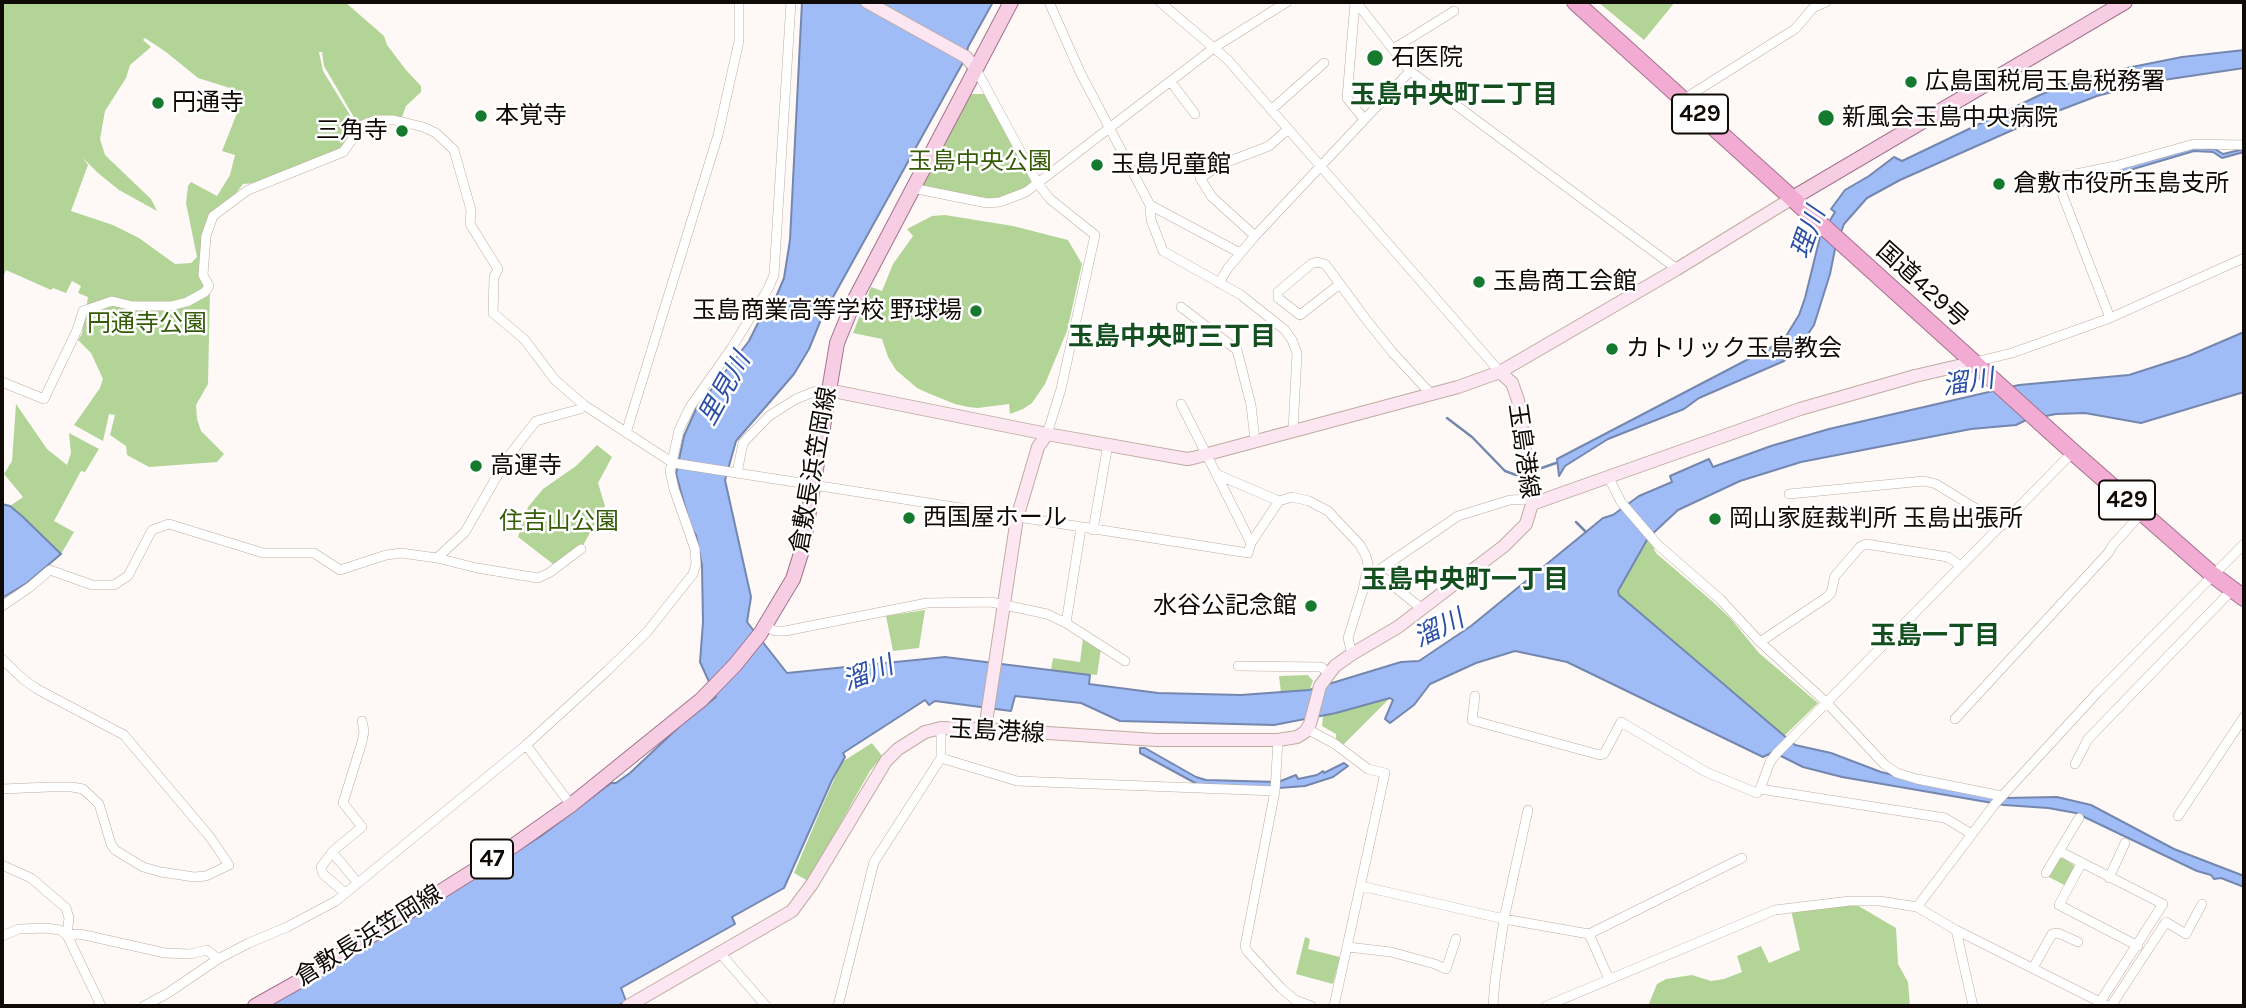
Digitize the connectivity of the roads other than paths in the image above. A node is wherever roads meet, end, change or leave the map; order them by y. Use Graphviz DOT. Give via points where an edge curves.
graph roads {
  1 [pos="739,2"];
  2 [pos="790,2"];
  3 [pos="867,2"];
  4 [pos="1011,2"];
  5 [pos="1049,2"];
  6 [pos="1160,2"];
  7 [pos="1287,2"];
  8 [pos="1355,2"];
  9 [pos="1574,2"];
  10 [pos="1826,2"];
  11 [pos="2125,2"];
  12 [pos="1454,11"];
  13 [pos="1215,47"];
  14 [pos="1393,49"];
  15 [pos="1324,62"];
  16 [pos="976,69"];
  17 [pos="1410,71"];
  18 [pos="1171,82"];
  19 [pos="1684,99"];
  20 [pos="1271,110"];
  21 [pos="1195,114"];
  22 [pos="1364,119"];
  23 [pos="1110,130"];
  24 [pos="1287,130"];
  25 [pos="2244,145"];
  26 [pos="1320,168"];
  27 [pos="1038,184"];
  28 [pos="912,188"];
  29 [pos="1791,199"];
  30 [pos="1150,205"];
  31 [pos="1255,236"];
  32 [pos="1240,253"];
  33 [pos="2244,258"];
  34 [pos="1677,269"];
  35 [pos="1219,283"];
  36 [pos="1340,284"];
  37 [pos="1181,307"];
  38 [pos="2110,318"];
  39 [pos="1975,362"];
  40 [pos="1500,372"];
  41 [pos="2,382"];
  42 [pos="828,390"];
  43 [pos="1431,394"];
  44 [pos="1181,404"];
  45 [pos="584,405"];
  46 [pos="1293,431"];
  47 [pos="626,433"];
  48 [pos="1046,434"];
  49 [pos="1255,441"];
  50 [pos="1108,444"];
  51 [pos="1203,449"];
  52 [pos="2073,452"];
  53 [pos="675,463"];
  54 [pos="734,472"];
  55 [pos="1216,474"];
  56 [pos="1608,476"];
  57 [pos="813,484"];
  58 [pos="1789,494"];
  59 [pos="1279,501"];
  60 [pos="1532,502"];
  61 [pos="2142,513"];
  62 [pos="1017,518"];
  63 [pos="2003,525"];
  64 [pos="1081,528"];
  65 [pos="1093,530"];
  66 [pos="1251,543"];
  67 [pos="2244,544"];
  68 [pos="581,549"];
  69 [pos="437,558"];
  70 [pos="1368,564"];
  71 [pos="1961,566"];
  72 [pos="1376,572"];
  73 [pos="2213,575"];
  74 [pos="2240,592"];
  75 [pos="1003,603"];
  76 [pos="2,606"];
  77 [pos="1422,609"];
  78 [pos="1066,623"];
  79 [pos="763,630"];
  80 [pos="1760,642"];
  81 [pos="1352,654"];
  82 [pos="2,659"];
  83 [pos="1125,661"];
  84 [pos="1238,666"];
  85 [pos="1329,673"];
  86 [pos="1475,696"];
  87 [pos="1827,703"];
  88 [pos="2244,717"];
  89 [pos="1955,719"];
  90 [pos="362,721"];
  91 [pos="1308,727"];
  92 [pos="941,728"];
  93 [pos="985,729"];
  94 [pos="1278,740"];
  95 [pos="526,745"];
  96 [pos="941,758"];
  97 [pos="2075,764"];
  98 [pos="2,789"];
  99 [pos="1275,792"];
  100 [pos="1757,793"];
  101 [pos="2002,796"];
  102 [pos="571,805"];
  103 [pos="1528,810"];
  104 [pos="2178,817"];
  105 [pos="2079,818"];
  106 [pos="1970,833"];
  107 [pos="2125,843"];
  108 [pos="2059,851"];
  109 [pos="332,852"];
  110 [pos="1742,858"];
  111 [pos="2081,864"];
  112 [pos="2,865"];
  113 [pos="2046,873"];
  114 [pos="2109,878"];
  115 [pos="357,882"];
  116 [pos="1361,886"];
  117 [pos="345,893"];
  118 [pos="2202,904"];
  119 [pos="1917,907"];
  120 [pos="2156,916"];
  121 [pos="1504,919"];
  122 [pos="2166,922"];
  123 [pos="1956,930"];
  124 [pos="1589,934"];
  125 [pos="68,935"];
  126 [pos="2,936"];
  127 [pos="1455,939"];
  128 [pos="2078,942"];
  129 [pos="2138,946"];
  130 [pos="1348,947"];
  131 [pos="720,953"];
  132 [pos="218,959"];
  133 [pos="2033,968"];
  134 [pos="1609,979"];
  135 [pos="2107,1005"];
  136 [pos="101,1006"];
  137 [pos="144,1006"];
  138 [pos="255,1006"];
  139 [pos="628,1006"];
  140 [pos="764,1006"];
  141 [pos="838,1006"];
  142 [pos="1311,1006"];
  143 [pos="1334,1006"];
  144 [pos="1493,1006"];
  145 [pos="1546,1006"];
  146 [pos="1973,1006"];
  1 -- 47 [label="street" via="738,41 718,135"];
  2 -- 53 [label="street" via="774,275 737,340 690,407 679,430"];
  3 -- 16 [label="main road" via="966,57"];
  4 -- 16 [label="main road, 倉敷長浜笠岡線 / 47"];
  5 -- 23 [label="street"];
  6 -- 13 [label="street"];
  7 -- 13 [label="street"];
  8 -- 14 [label="street"];
  8 -- 22 [label="street" via="1347,98"];
  9 -- 19 [label="highway, 国道429号 / 429"];
  10 -- 19 [label="street" via="1813,8 1795,30"];
  11 -- 29 [label="main road"];
  12 -- 14 [label="street"];
  13 -- 18 [label="street"];
  13 -- 20 [label="street"];
  14 -- 17 [label="street"];
  15 -- 20 [label="street"];
  16 -- 27 [label="street"];
  16 -- 28 [label="main road, 倉敷長浜笠岡線 / 47"];
  17 -- 22 [label="street"];
  17 -- 34 [label="street"];
  18 -- 21 [label="street"];
  18 -- 23 [label="street"];
  19 -- 29 [label="highway, 国道429号 / 429"];
  20 -- 24 [label="street"];
  22 -- 26 [label="street"];
  23 -- 27 [label="street"];
  23 -- 30 [label="street"];
  24 -- 26 [label="street"];
  24 -- 31 [label="street" via="1269,146 1200,178 1212,197"];
  25 -- 38 [label="street" via="2194,144 2056,178"];
  26 -- 31 [label="street"];
  26 -- 40 [label="street"];
  27 -- 28 [label="street" via="1012,198 987,203"];
  27 -- 48 [label="street" via="1095,235 1061,389"];
  28 -- 42 [label="main road, 倉敷長浜笠岡線 / 47" via="855,299 837,343"];
  29 -- 34 [label="main road, 玉島港線"];
  29 -- 39 [label="highway, 国道429号 / 429"];
  30 -- 32 [label="street"];
  30 -- 35 [label="street" via="1153,229 1163,251"];
  31 -- 32 [label="street"];
  32 -- 35 [label="street"];
  33 -- 38 [label="street"];
  34 -- 40 [label="main road, 玉島港線"];
  35 -- 46 [label="street" via="1264,312 1292,340 1297,353"];
  36 -- 36 [label="street" via="1325,264 1317,262 1278,292 1278,298 1300,315"];
  36 -- 43 [label="street" via="1393,354"];
  37 -- 49 [label="street" via="1237,350"];
  38 -- 39 [label="street"];
  39 -- 52 [label="highway, 国道429号 / 429"];
  39 -- 56 [label="main road" via="1800,409"];
  40 -- 43 [label="main road"];
  40 -- 60 [label="main road, 玉島港線" via="1512,383 1518,400"];
  41 -- 45 [label="street" via="44,399 83,311 112,302 171,306 205,292 209,286 203,275 206,236 213,216 248,190 343,152 360,129 376,121 394,120 436,133 454,150 471,210 470,224 498,269 493,313 524,339 555,380"];
  42 -- 48 [label="main road"];
  42 -- 54 [label="street" via="816,391 769,416 743,443"];
  42 -- 57 [label="main road, 倉敷長浜笠岡線 / 47"];
  43 -- 46 [label="main road"];
  44 -- 51 [label="street"];
  45 -- 47 [label="street"];
  45 -- 69 [label="street" via="536,421 508,457 465,532"];
  46 -- 49 [label="main road"];
  47 -- 53 [label="street"];
  48 -- 50 [label="main road"];
  48 -- 62 [label="main road"];
  49 -- 51 [label="main road"];
  50 -- 51 [label="main road" via="1187,459"];
  50 -- 65 [label="street"];
  51 -- 55 [label="street"];
  52 -- 61 [label="highway, 国道429号 / 429"];
  52 -- 63 [label="street"];
  53 -- 54 [label="street"];
  53 -- 95 [label="street" via="671,479 695,549 695,569 634,645"];
  54 -- 57 [label="street"];
  55 -- 59 [label="street"];
  55 -- 66 [label="street"];
  56 -- 60 [label="main road"];
  56 -- 80 [label="street" via="1621,502 1658,545 1720,599"];
  57 -- 62 [label="street"];
  57 -- 79 [label="main road, 倉敷長浜笠岡線 / 47" via="793,579"];
  58 -- 63 [label="street" via="1924,481"];
  59 -- 66 [label="street"];
  59 -- 70 [label="street" via="1292,497 1317,503 1360,545"];
  60 -- 72 [label="street" via="1510,500 1458,516"];
  60 -- 77 [label="main road, 玉島港線" via="1526,524 1516,536"];
  61 -- 73 [label="highway, 国道429号 / 429"];
  61 -- 89 [label="street"];
  62 -- 64 [label="street"];
  62 -- 75 [label="main road"];
  63 -- 71 [label="street"];
  64 -- 65 [label="street"];
  64 -- 78 [label="street"];
  65 -- 66 [label="street" via="1248,553"];
  67 -- 73 [label="street"];
  68 -- 69 [label="street" via="538,578"];
  69 -- 76 [label="street" via="401,553 340,570 314,553 263,553 169,524 152,530 128,576 114,585 92,585 50,570"];
  70 -- 72 [label="street"];
  70 -- 81 [label="street" via="1348,638"];
  71 -- 80 [label="street" via="1948,557 1866,544 1835,576 1827,597"];
  71 -- 87 [label="street"];
  72 -- 77 [label="street"];
  73 -- 74 [label="highway, 国道429号 / 429"];
  73 -- 101 [label="street"];
  74 -- 97 [label="street" via="2088,739"];
  75 -- 78 [label="street"];
  75 -- 79 [label="street" via="927,603 785,631"];
  75 -- 93 [label="main road"];
  77 -- 81 [label="main road, 玉島港線"];
  78 -- 83 [label="street"];
  79 -- 102 [label="main road, 倉敷長浜笠岡線 / 47" via="701,700"];
  80 -- 87 [label="street"];
  81 -- 85 [label="main road, 玉島港線"];
  82 -- 98 [label="street" via="37,689 124,735 229,865 194,877 143,867 115,850 99,804 83,789"];
  84 -- 85 [label="street" via="1321,667"];
  85 -- 91 [label="main road, 玉島港線"];
  86 -- 100 [label="street" via="1472,720 1600,755 1621,722 1706,772"];
  87 -- 101 [label="street" via="1897,773"];
  87 -- 106 [label="street" via="1770,762 1760,789 1945,818"];
  88 -- 104 [label="street"];
  90 -- 109 [label="street" via="362,742 343,803 362,827"];
  91 -- 94 [label="main road, 玉島港線" via="1297,737"];
  91 -- 116 [label="street" via="1368,769 1385,773"];
  92 -- 93 [label="main road, 玉島港線"];
  92 -- 96 [label="street"];
  92 -- 131 [label="main road, 玉島港線" via="925,732 886,761 792,911"];
  93 -- 94 [label="main road, 玉島港線" via="1156,740"];
  94 -- 99 [label="street"];
  95 -- 102 [label="street"];
  95 -- 115 [label="street"];
  96 -- 99 [label="street" via="1017,780"];
  96 -- 141 [label="street" via="874,862"];
  99 -- 142 [label="street" via="1245,946 1280,988"];
  101 -- 106 [label="street"];
  102 -- 138 [label="main road, 倉敷長浜笠岡線 / 47"];
  103 -- 121 [label="street"];
  105 -- 108 [label="street"];
  106 -- 119 [label="street"];
  107 -- 114 [label="street"];
  108 -- 111 [label="street"];
  108 -- 113 [label="street"];
  109 -- 115 [label="street"];
  109 -- 117 [label="street" via="321,872"];
  110 -- 124 [label="street"];
  111 -- 114 [label="street"];
  111 -- 129 [label="street" via="2059,905"];
  112 -- 125 [label="street" via="31,878 66,908"];
  114 -- 120 [label="street" via="2163,904"];
  115 -- 117 [label="street"];
  116 -- 121 [label="street"];
  116 -- 130 [label="street"];
  117 -- 132 [label="street"];
  118 -- 122 [label="street" via="2186,934"];
  119 -- 123 [label="street"];
  119 -- 134 [label="street" via="1850,901 1775,909"];
  120 -- 122 [label="street"];
  120 -- 129 [label="street"];
  121 -- 124 [label="street"];
  121 -- 144 [label="street"];
  122 -- 135 [label="street"];
  123 -- 133 [label="street"];
  123 -- 146 [label="street"];
  124 -- 134 [label="street"];
  125 -- 126 [label="street" via="45,928 19,929"];
  125 -- 132 [label="street" via="165,953 207,950"];
  125 -- 136 [label="street"];
  127 -- 130 [label="street" via="1446,969 1391,952"];
  128 -- 133 [label="street" via="2052,934"];
  129 -- 135 [label="street"];
  130 -- 143 [label="street"];
  131 -- 139 [label="main road, 玉島港線"];
  131 -- 140 [label="street"];
  132 -- 137 [label="street"];
  133 -- 135 [label="street"];
  134 -- 145 [label="street"];
}
